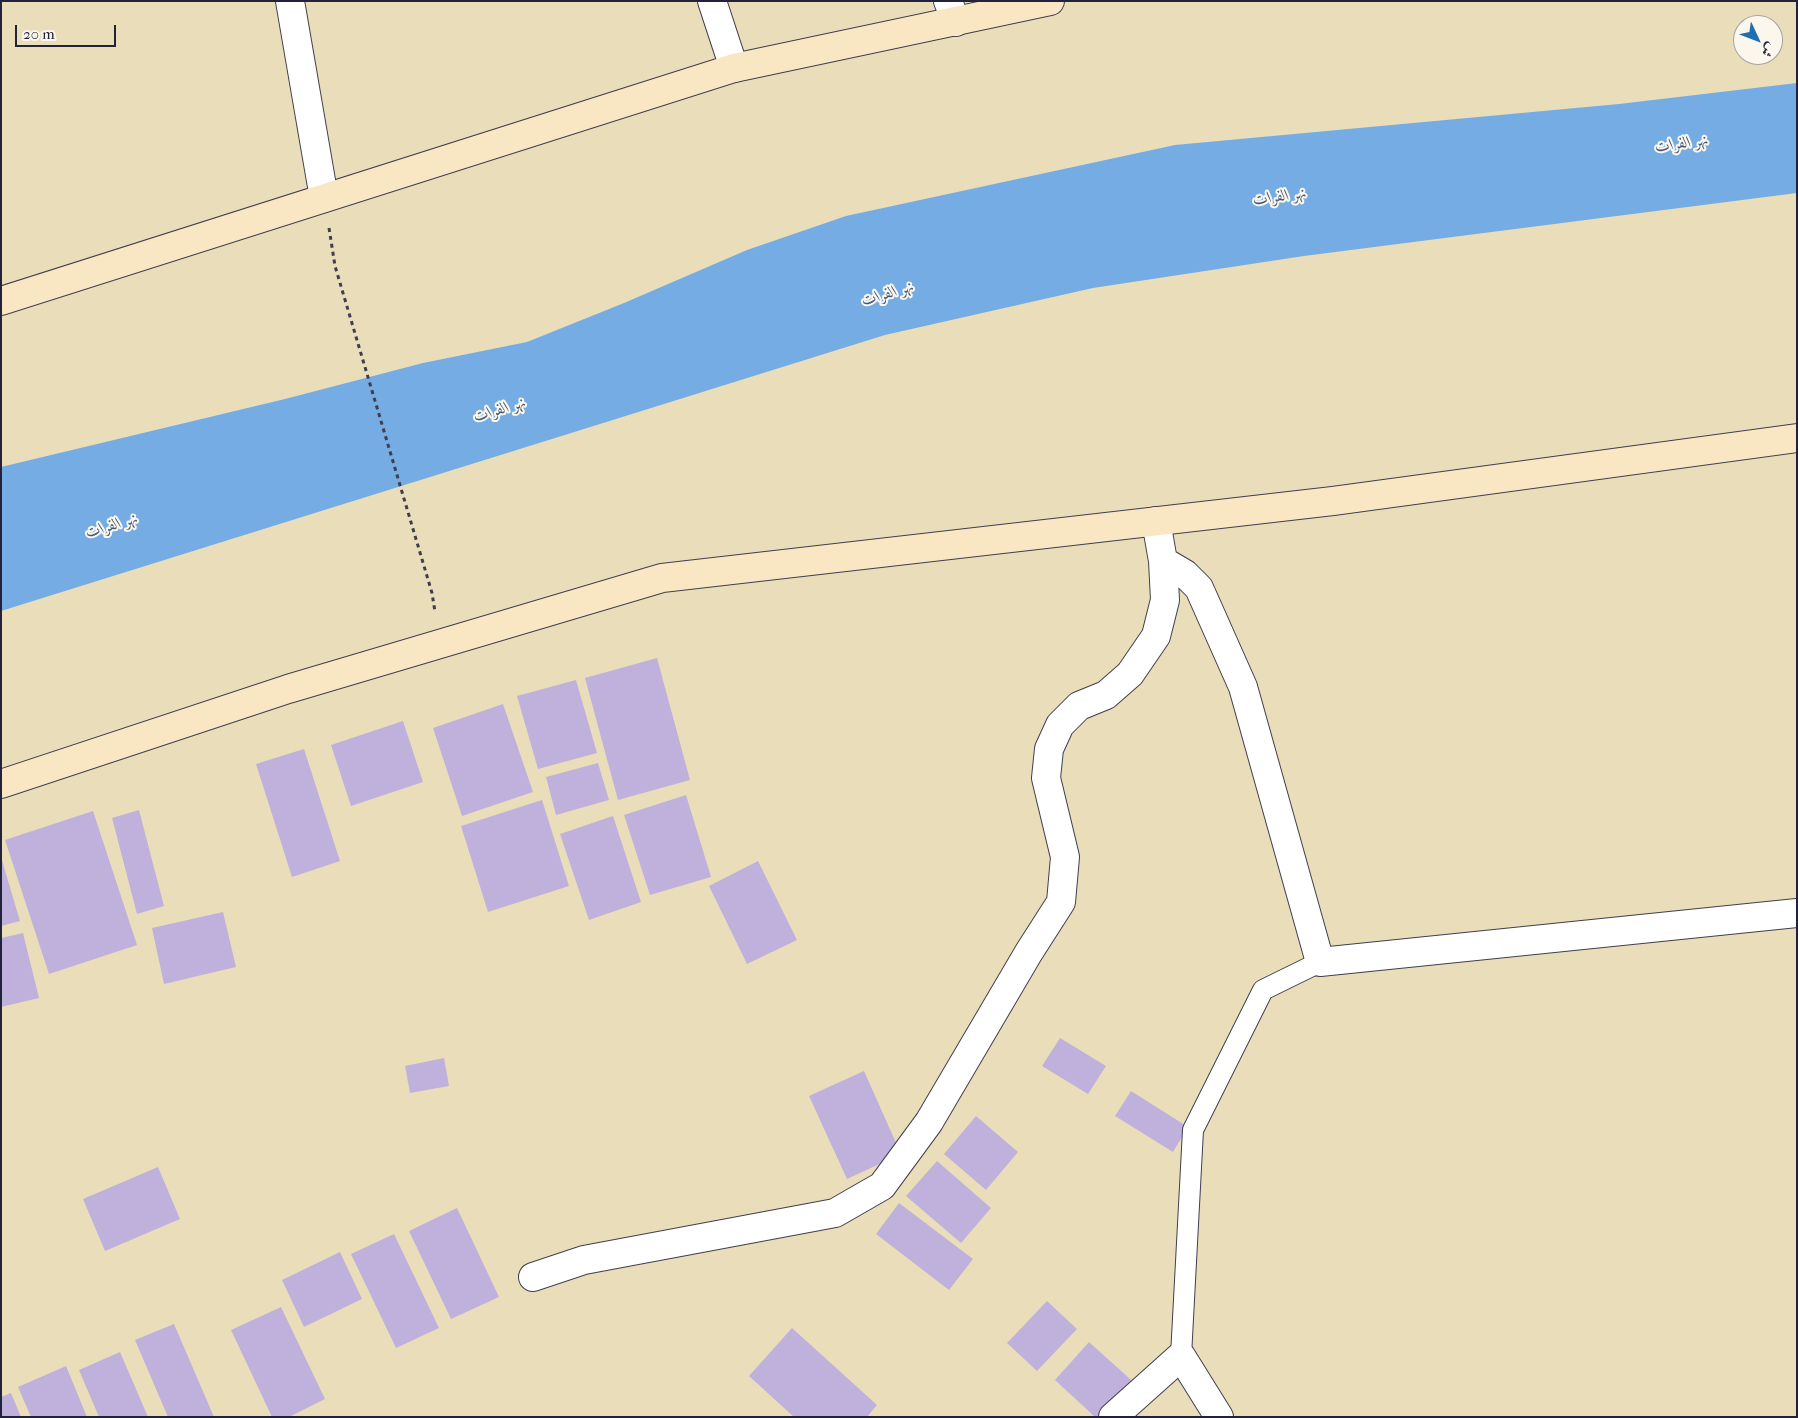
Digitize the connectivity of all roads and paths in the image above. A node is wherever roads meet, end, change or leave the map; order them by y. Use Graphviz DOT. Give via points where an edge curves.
graph roads {
  1 [pos="290,1"];
  2 [pos="712,1"];
  3 [pos="1050,1"];
  4 [pos="952,12"];
  5 [pos="734,68"];
  6 [pos="324,198"];
  7 [pos="336,266"];
  8 [pos="1,300"];
  9 [pos="1797,438"];
  10 [pos="1156,521"];
  11 [pos="1163,562"];
  12 [pos="432,593"];
  13 [pos="1,784"];
  14 [pos="1797,913"];
  15 [pos="1320,962"];
  16 [pos="533,1277"];
  17 [pos="1181,1356"];
  18 [pos="1114,1417"];
  19 [pos="1219,1417"];
  1 -- 6 [label="street"];
  2 -- 5 [label="street"];
  3 -- 4 [label="street"];
  4 -- 5 [label="street"];
  5 -- 6 [label="street"];
  6 -- 8 [label="street"];
  7 -- 12 [label="path"];
  9 -- 10 [label="street"];
  10 -- 11 [label="street"];
  10 -- 13 [label="street" via="662,578 288,689"];
  11 -- 15 [label="street" via="1185,574 1199,588 1242,687"];
  11 -- 16 [label="street" via="1165,600 1156,636 1130,674 1106,695 1079,706 1060,725 1049,749 1046,778 1065,857 1061,902 929,1122 882,1186 835,1214 584,1260"];
  14 -- 15 [label="street"];
  15 -- 17 [label="lane" via="1263,990 1193,1130"];
  17 -- 18 [label="street"];
  17 -- 19 [label="street"];
}
